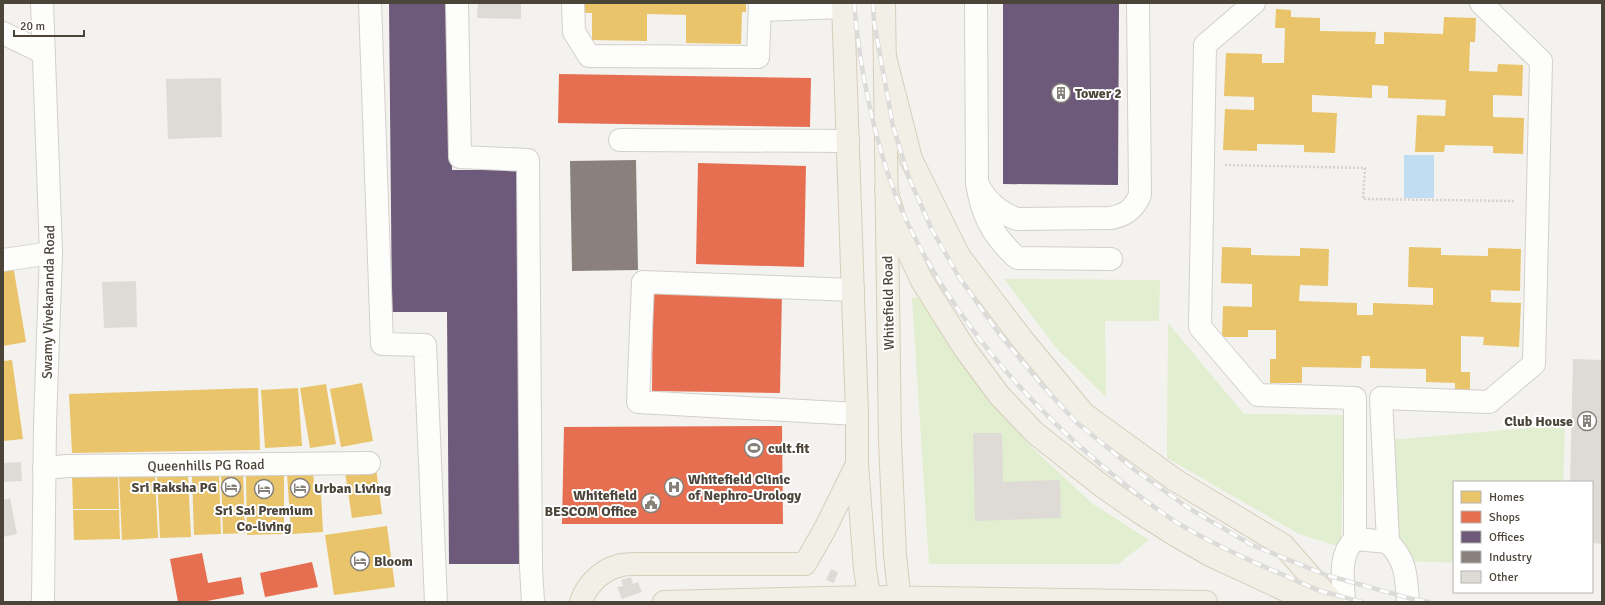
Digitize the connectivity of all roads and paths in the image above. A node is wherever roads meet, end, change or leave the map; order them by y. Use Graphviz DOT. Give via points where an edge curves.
graph roads {
  1 [pos="42,3"];
  2 [pos="370,3"];
  3 [pos="457,3"];
  4 [pos="573,3"];
  5 [pos="884,3"];
  6 [pos="976,3"];
  7 [pos="1138,3"];
  8 [pos="1254,3"];
  9 [pos="1480,3"];
  10 [pos="843,5"];
  11 [pos="760,7"];
  12 [pos="3,33"];
  13 [pos="44,53"];
  14 [pos="885,57"];
  15 [pos="620,140"];
  16 [pos="848,141"];
  17 [pos="1203,164"];
  18 [pos="977,182"];
  19 [pos="886,190"];
  20 [pos="1538,202"];
  21 [pos="51,253"];
  22 [pos="1111,259"];
  23 [pos="3,260"];
  24 [pos="853,290"];
  25 [pos="1355,398"];
  26 [pos="1381,398"];
  27 [pos="857,414"];
  28 [pos="369,463"];
  29 [pos="857,464"];
  30 [pos="44,468"];
  31 [pos="1355,539"];
  32 [pos="1388,542"];
  33 [pos="869,599"];
  34 [pos="899,600"];
  35 [pos="43,602"];
  36 [pos="436,602"];
  37 [pos="533,602"];
  38 [pos="580,602"];
  39 [pos="664,602"];
  40 [pos="1206,602"];
  41 [pos="1311,602"];
  42 [pos="1333,602"];
  43 [pos="1344,602"];
  44 [pos="1408,602"];
  1 -- 13 [label="street, Swamy Vivekananda Road"];
  2 -- 36 [label="street" via="382,344 425,345"];
  3 -- 37 [label="street" via="460,157 528,160"];
  4 -- 11 [label="street" via="574,32 589,56 758,57"];
  5 -- 14 [label="main road, Whitefield Road"];
  6 -- 18 [label="street"];
  7 -- 18 [label="street" via="1140,195 1133,207 1124,214 1110,218 1017,219 992,205 983,195"];
  8 -- 17 [label="street" via="1205,45"];
  9 -- 20 [label="street" via="1541,61"];
  10 -- 11 [label="street"];
  10 -- 16 [label="main road"];
  12 -- 13 [label="street"];
  13 -- 21 [label="street, Swamy Vivekananda Road"];
  14 -- 19 [label="main road, Whitefield Road"];
  14 -- 42 [label="main road" via="911,159 959,256 1026,345 1084,414 1174,480 1283,545"];
  15 -- 16 [label="street"];
  16 -- 24 [label="main road"];
  17 -- 20 [label="path" via="1365,168 1363,200"];
  17 -- 25 [label="street" via="1200,327 1258,394"];
  18 -- 22 [label="street" via="983,211 989,224 996,237 1016,258"];
  19 -- 34 [label="main road, Whitefield Road" via="890,442"];
  19 -- 41 [label="main road" via="901,239 922,281 964,349 999,395 1035,433 1102,486 1177,536"];
  20 -- 26 [label="street" via="1534,364 1490,402"];
  21 -- 23 [label="street"];
  21 -- 30 [label="street, Swamy Vivekananda Road"];
  24 -- 27 [label="main road"];
  24 -- 27 [label="street" via="643,282 638,402"];
  25 -- 26 [label="street"];
  25 -- 31 [label="street"];
  26 -- 32 [label="street"];
  27 -- 29 [label="main road"];
  28 -- 30 [label="street, Queenhills PG Road"];
  29 -- 33 [label="main road" via="864,569"];
  29 -- 38 [label="main road" via="805,564 617,566 598,576 583,594"];
  30 -- 35 [label="street, Swamy Vivekananda Road"];
  31 -- 32 [label="street"];
  31 -- 43 [label="street" via="1343,560"];
  32 -- 44 [label="street" via="1396,550 1405,568"];
  33 -- 34 [label="main road"];
  33 -- 39 [label="main road"];
  34 -- 40 [label="main road"];
}
